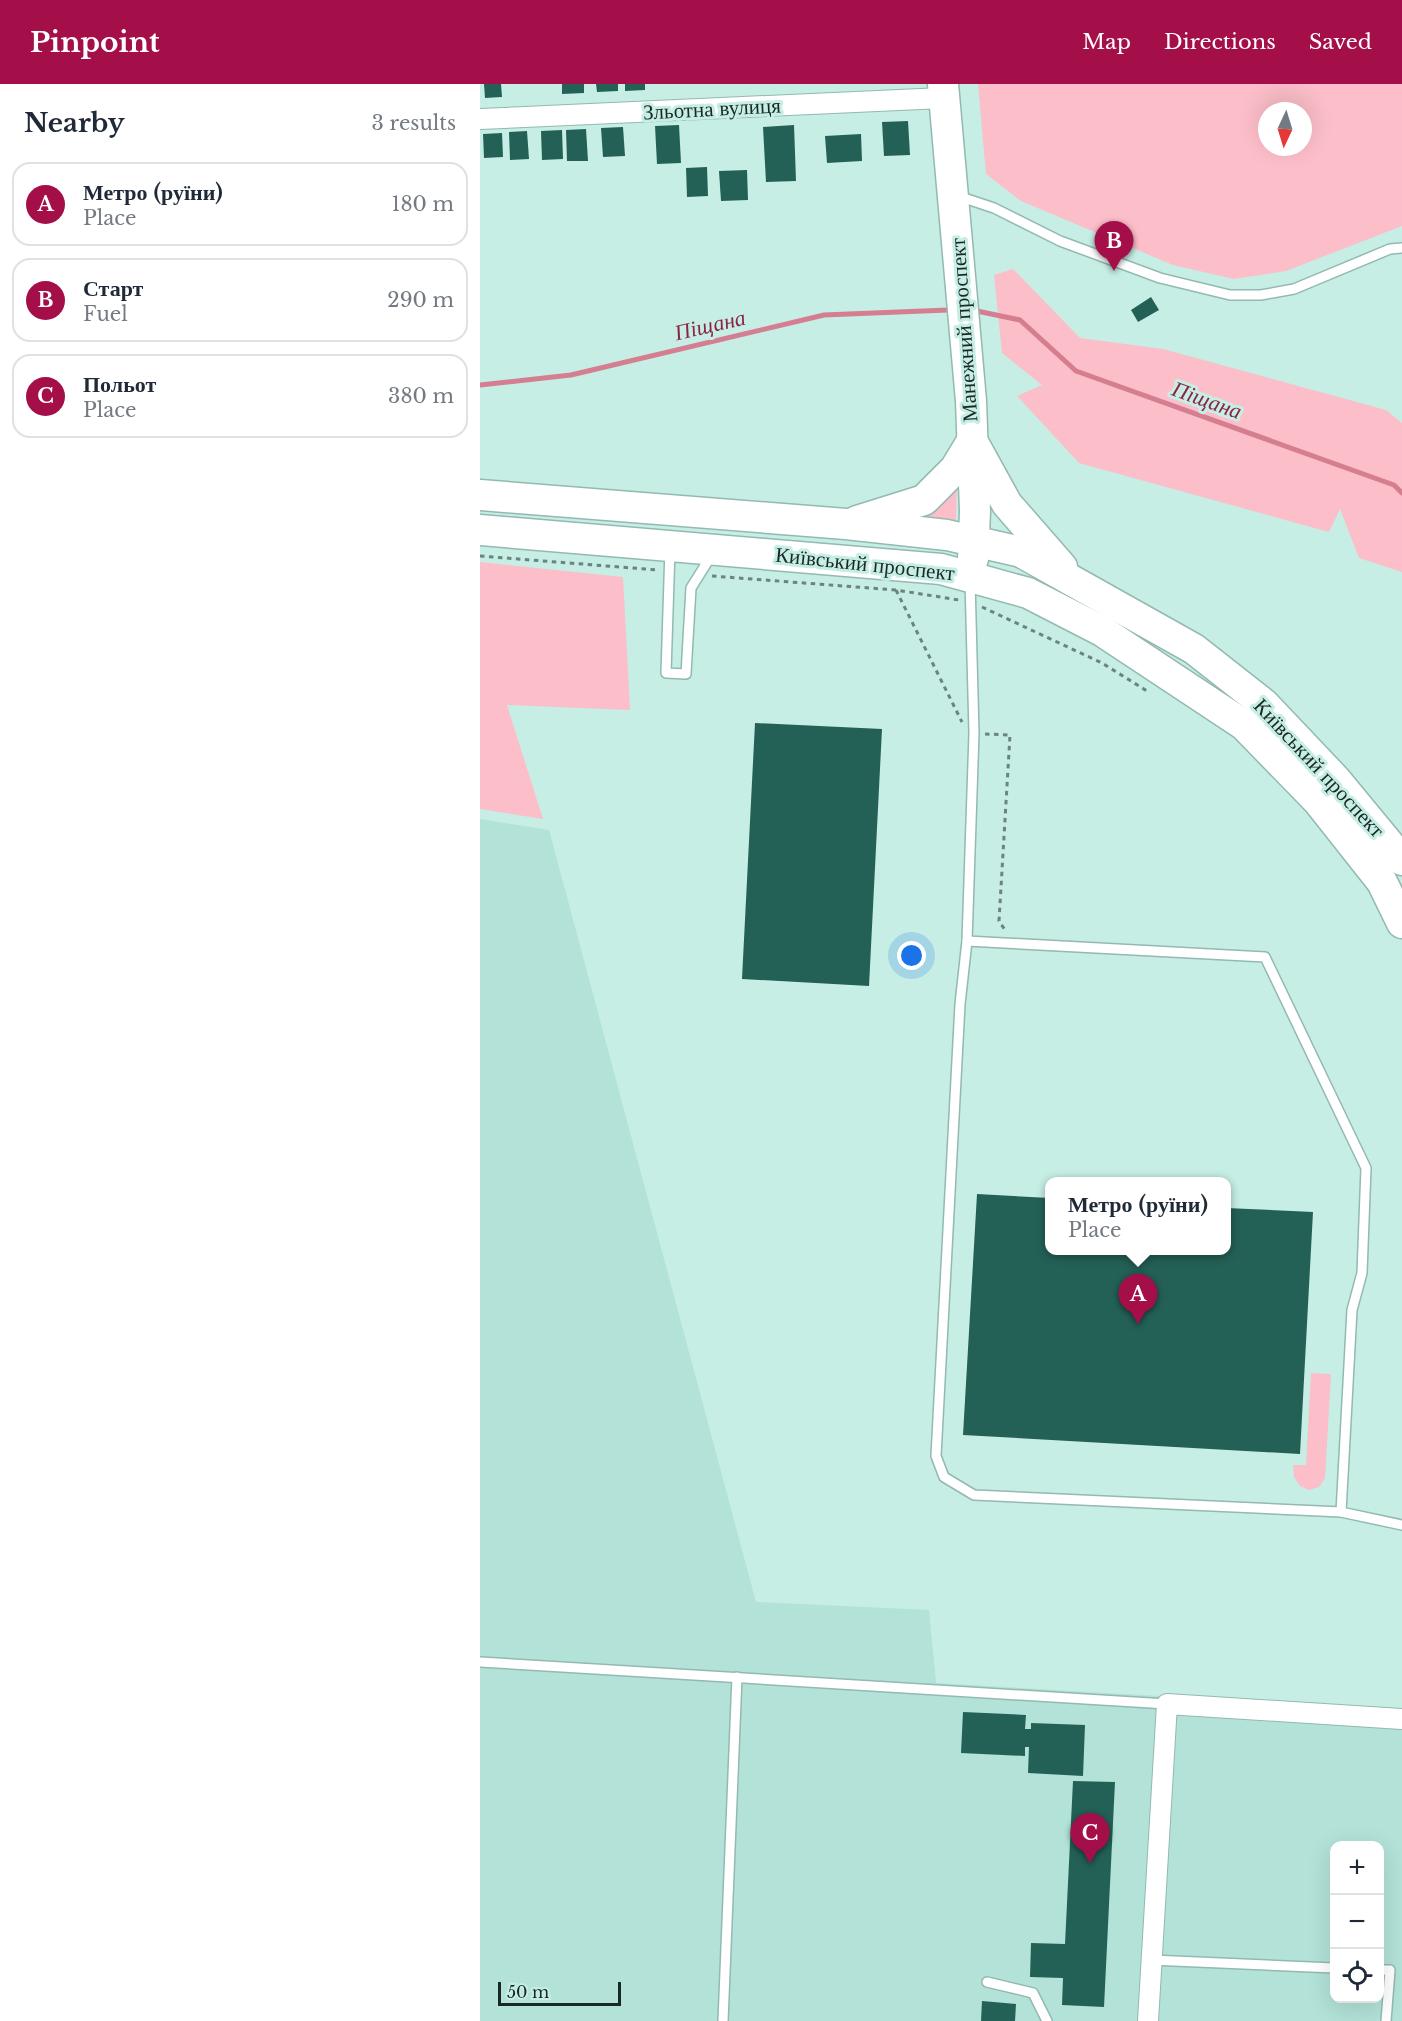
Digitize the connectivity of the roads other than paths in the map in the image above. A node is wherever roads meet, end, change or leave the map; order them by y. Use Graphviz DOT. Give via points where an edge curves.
graph roads {
  1 [pos="943,91"];
  2 [pos="480,119"];
  3 [pos="954,194"];
  4 [pos="1402,248"];
  5 [pos="972,441"];
  6 [pos="480,495"];
  7 [pos="846,524"];
  8 [pos="480,530"];
  9 [pos="975,541"];
  10 [pos="670,546"];
  11 [pos="716,549"];
  12 [pos="1072,579"];
  13 [pos="970,589"];
  14 [pos="1194,649"];
  15 [pos="1163,686"];
  16 [pos="1402,860"];
  17 [pos="1402,923"];
  18 [pos="967,941"];
  19 [pos="1341,1512"];
  20 [pos="1402,1525"];
  21 [pos="480,1662"];
  22 [pos="737,1677"];
  23 [pos="1167,1704"];
  24 [pos="1402,1719"];
  25 [pos="1151,1960"];
  26 [pos="1330,1968"];
  27 [pos="1384,1970"];
  28 [pos="987,1982"];
  29 [pos="723,2021"];
  30 [pos="1047,2021"];
  31 [pos="1148,2021"];
  32 [pos="1386,2021"];
  1 -- 2 [label="street, Зльотна вулиця"];
  1 -- 3 [label="main road, Манежний проспект"];
  3 -- 4 [label="lane" via="994,208 1060,241 1160,278 1230,295 1294,289 1390,249"];
  3 -- 5 [label="main road, Манежний проспект"];
  5 -- 7 [label="main road" via="955,469 924,500"];
  5 -- 9 [label="main road, Манежний проспект"];
  5 -- 12 [label="main road" via="1007,504"];
  6 -- 7 [label="main road, Київський проспект"];
  7 -- 9 [label="main road, Київський проспект"];
  8 -- 10 [label="main road, Київський проспект"];
  9 -- 12 [label="main road, Київський проспект" via="1021,552"];
  9 -- 13 [label="main road, Манежний проспект"];
  10 -- 11 [label="main road, Київський проспект"];
  10 -- 11 [label="lane" via="666,673 686,674 691,588"];
  11 -- 13 [label="main road, Київський проспект" via="923,567"];
  12 -- 14 [label="main road, Київський проспект"];
  13 -- 15 [label="main road, Київський проспект" via="1028,594 1091,625"];
  13 -- 18 [label="lane" via="974,733"];
  14 -- 15 [label="main road"];
  14 -- 16 [label="main road, Київський проспект" via="1264,704 1336,780"];
  15 -- 17 [label="main road, Київський проспект" via="1244,725 1318,801 1382,882"];
  18 -- 19 [label="lane" via="1265,957 1366,1168 1362,1273 1352,1310"];
  18 -- 19 [label="lane" via="960,1004 936,1456 944,1477 975,1495"];
  19 -- 20 [label="lane"];
  21 -- 22 [label="lane"];
  22 -- 23 [label="lane"];
  22 -- 29 [label="lane"];
  23 -- 24 [label="street"];
  23 -- 25 [label="street"];
  25 -- 26 [label="lane"];
  25 -- 31 [label="street"];
  27 -- 32 [label="lane" via="1390,1970"];
  28 -- 30 [label="lane" via="1033,1993"];
}
